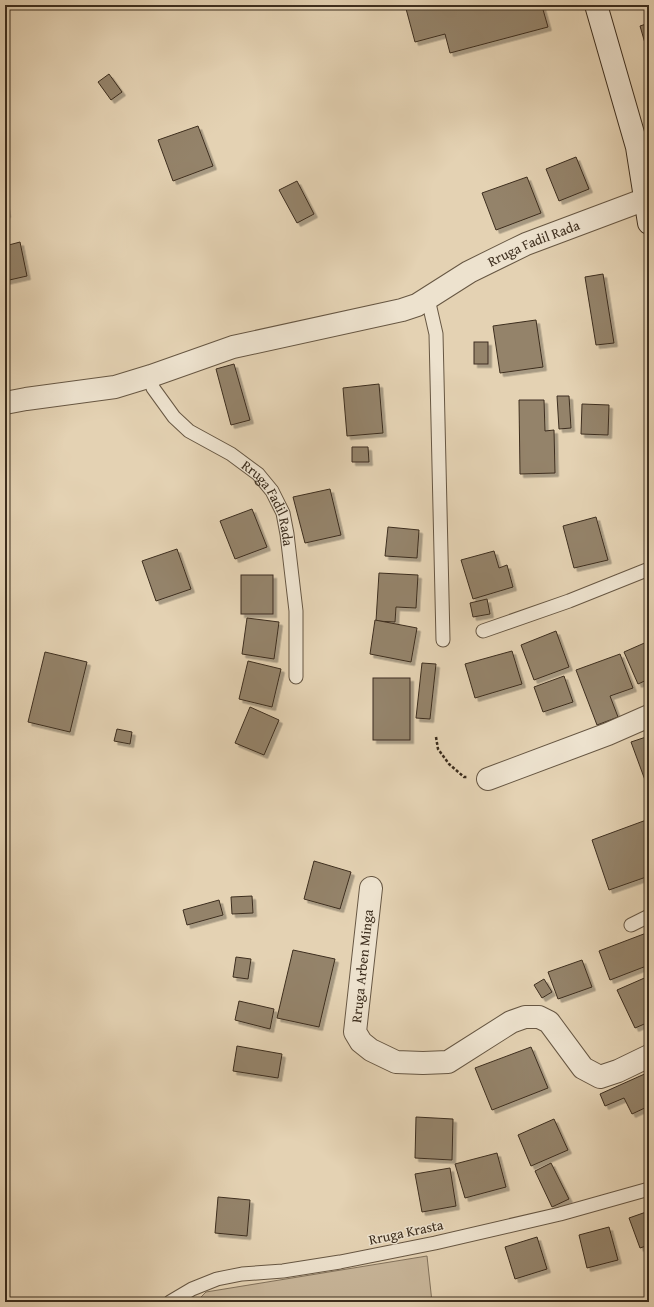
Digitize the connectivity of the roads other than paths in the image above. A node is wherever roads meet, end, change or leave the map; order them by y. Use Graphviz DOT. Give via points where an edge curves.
graph roads {
  1 [pos="596,5"];
  2 [pos="643,145"];
  3 [pos="646,200"];
  4 [pos="649,223"];
  5 [pos="428,299"];
  6 [pos="151,376"];
  7 [pos="5,403"];
  8 [pos="649,569"];
  9 [pos="483,631"];
  10 [pos="443,640"];
  11 [pos="296,677"];
  12 [pos="649,716"];
  13 [pos="488,779"];
  14 [pos="371,888"];
  15 [pos="649,916"];
  16 [pos="631,925"];
  17 [pos="649,1056"];
  18 [pos="649,1189"];
  19 [pos="170,1302"];
  1 -- 2 [label="street"];
  2 -- 3 [label="street"];
  3 -- 4 [label="street"];
  3 -- 5 [label="street, Rruga Fadil Rada" via="526,244 469,272"];
  5 -- 6 [label="street, Rruga Fadil Rada" via="402,310 233,347"];
  5 -- 10 [label="lane" via="436,334"];
  6 -- 7 [label="street, Rruga Fadil Rada" via="116,387"];
  6 -- 11 [label="lane, Rruga Fadil Rada" via="153,388 174,417 189,431 231,454 258,474 272,491 283,512 296,611"];
  8 -- 9 [label="lane"];
  12 -- 13 [label="street"];
  14 -- 17 [label="street, Rruga Arben Minga" via="355,1032 361,1042 371,1050 396,1062 448,1062 511,1022 525,1016 539,1017 549,1022 583,1068 600,1077"];
  15 -- 16 [label="lane"];
  18 -- 19 [label="lane, Rruga Krasta" via="560,1214 391,1252 283,1271 242,1274 218,1279 192,1289"];
}
